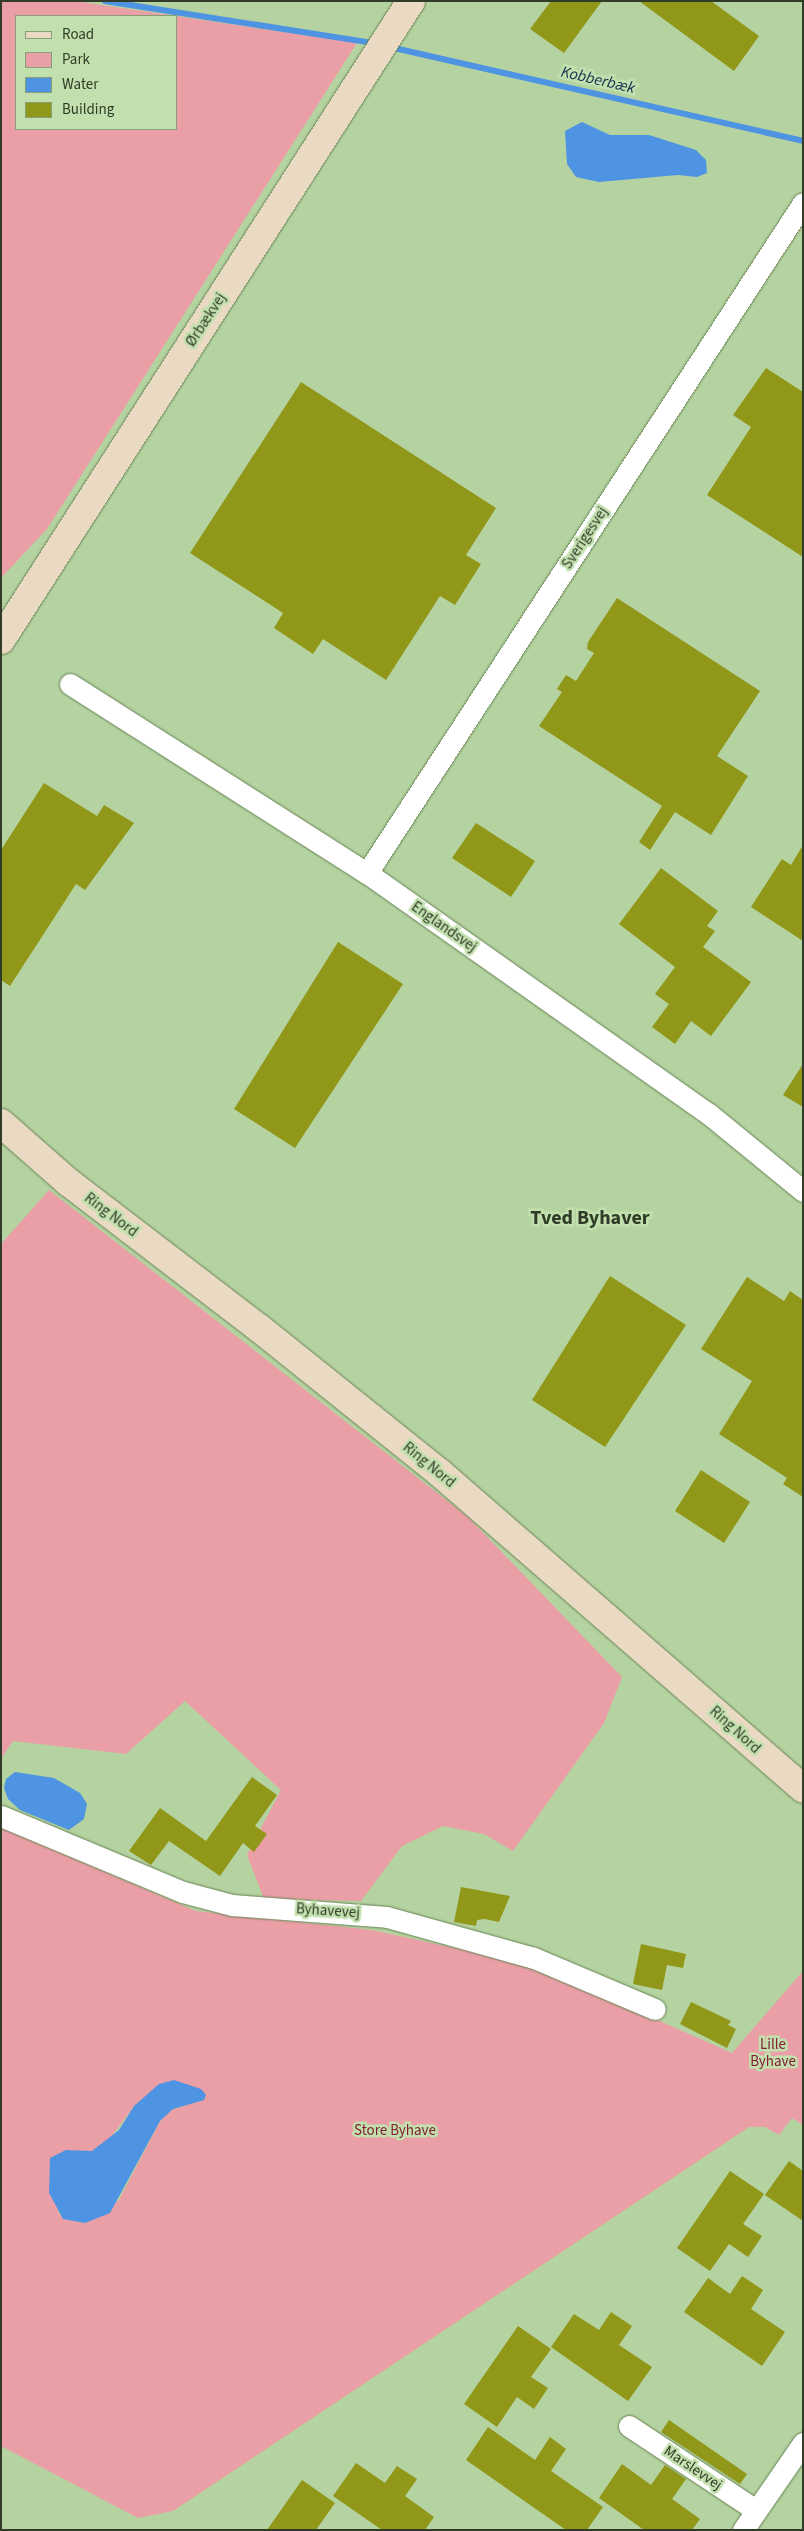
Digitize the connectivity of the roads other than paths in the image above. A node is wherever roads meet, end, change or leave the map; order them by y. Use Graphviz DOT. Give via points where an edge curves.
graph roads {
  1 [pos="411,1"];
  2 [pos="803,203"];
  3 [pos="1,640"];
  4 [pos="70,684"];
  5 [pos="367,873"];
  6 [pos="1,1123"];
  7 [pos="1,1142"];
  8 [pos="68,1182"];
  9 [pos="803,1191"];
  10 [pos="775,1766"];
  11 [pos="803,1788"];
  12 [pos="803,1795"];
  13 [pos="1,1816"];
  14 [pos="655,2009"];
  15 [pos="630,2426"];
  16 [pos="803,2443"];
  17 [pos="756,2510"];
  18 [pos="743,2530"];
  1 -- 3 [label="main road, Ørbækvej"];
  2 -- 5 [label="street, Sverigesvej"];
  4 -- 5 [label="street, Englandsvej"];
  5 -- 9 [label="street, Englandsvej" via="709,1114"];
  6 -- 8 [label="main road, Ring Nord"];
  7 -- 8 [label="main road, Ring Nord"];
  8 -- 10 [label="main road, Ring Nord" via="259,1328 440,1474"];
  10 -- 11 [label="main road, Ring Nord"];
  10 -- 12 [label="main road, Ring Nord"];
  13 -- 14 [label="street, Byhavevej" via="182,1892 232,1905 347,1911 396,1919 534,1958"];
  15 -- 17 [label="street, Marslevvej"];
  16 -- 17 [label="street"];
  17 -- 18 [label="street"];
}
